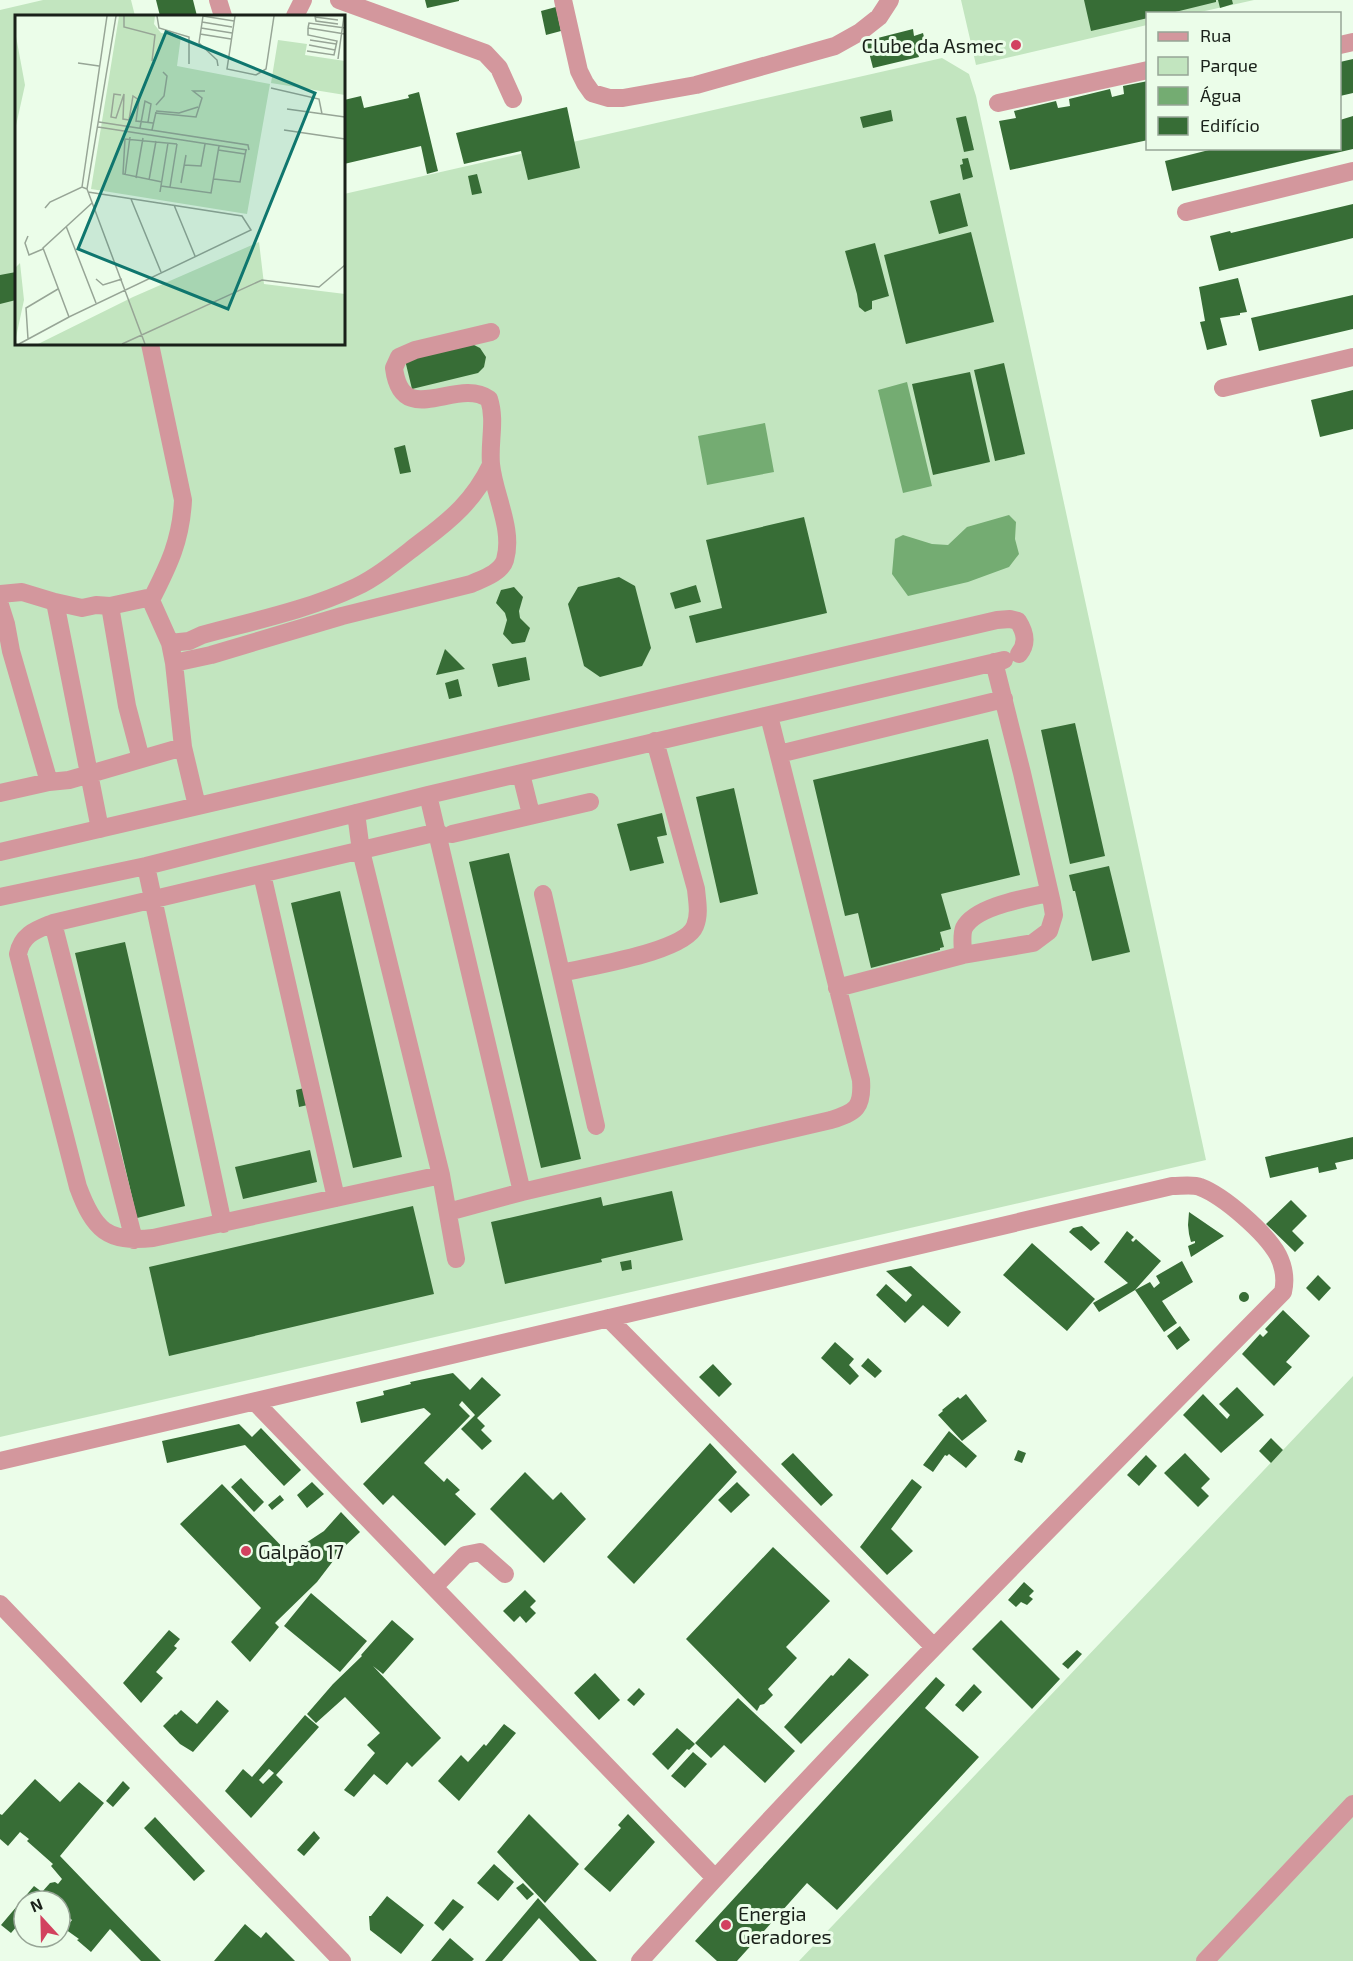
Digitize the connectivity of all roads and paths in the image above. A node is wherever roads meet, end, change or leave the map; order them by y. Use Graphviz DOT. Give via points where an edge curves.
graph roads {
  1 [pos="218,0"];
  2 [pos="303,0"];
  3 [pos="339,0"];
  4 [pos="563,0"];
  5 [pos="890,0"];
  6 [pos="223,15"];
  7 [pos="296,15"];
  8 [pos="1146,70"];
  9 [pos="513,99"];
  10 [pos="998,104"];
  11 [pos="1353,171"];
  12 [pos="1186,212"];
  13 [pos="491,332"];
  14 [pos="150,345"];
  15 [pos="1353,357"];
  16 [pos="1223,388"];
  17 [pos="491,465"];
  18 [pos="0,594"];
  19 [pos="332,597"];
  20 [pos="151,600"];
  21 [pos="55,603"];
  22 [pos="0,605"];
  23 [pos="110,606"];
  24 [pos="342,616"];
  25 [pos="202,635"];
  26 [pos="170,643"];
  27 [pos="211,655"];
  28 [pos="1005,659"];
  29 [pos="174,663"];
  30 [pos="1004,699"];
  31 [pos="769,716"];
  32 [pos="655,741"];
  33 [pos="183,747"];
  34 [pos="779,754"];
  35 [pos="141,759"];
  36 [pos="89,774"];
  37 [pos="521,774"];
  38 [pos="49,782"];
  39 [pos="0,793"];
  40 [pos="428,795"];
  41 [pos="590,802"];
  42 [pos="197,806"];
  43 [pos="356,813"];
  44 [pos="531,814"];
  45 [pos="100,829"];
  46 [pos="445,833"];
  47 [pos="361,851"];
  48 [pos="0,852"];
  49 [pos="146,866"];
  50 [pos="262,874"];
  51 [pos="1049,893"];
  52 [pos="543,894"];
  53 [pos="0,897"];
  54 [pos="153,900"];
  55 [pos="53,923"];
  56 [pos="963,956"];
  57 [pos="562,973"];
  58 [pos="837,988"];
  59 [pos="596,1126"];
  60 [pos="441,1175"];
  61 [pos="522,1192"];
  62 [pos="336,1198"];
  63 [pos="448,1212"];
  64 [pos="223,1224"];
  65 [pos="134,1240"];
  66 [pos="456,1259"];
  67 [pos="608,1318"];
  68 [pos="255,1402"];
  69 [pos="0,1461"];
  70 [pos="506,1574"];
  71 [pos="434,1587"];
  72 [pos="0,1604"];
  73 [pos="933,1646"];
  74 [pos="1353,1804"];
  75 [pos="715,1878"];
  76 [pos="342,1961"];
  77 [pos="640,1961"];
  78 [pos="1205,1961"];
  1 -- 6 [label="lane"];
  2 -- 7 [label="lane"];
  3 -- 9 [label="lane" via="485,53 500,68"];
  4 -- 5 [label="lane" via="579,71 592,93 609,98 696,86 835,46 879,17"];
  8 -- 10 [label="lane"];
  11 -- 12 [label="lane"];
  13 -- 17 [label="lane" via="415,350 399,357 394,368 400,388 410,399 476,392 489,399 493,414"];
  14 -- 20 [label="lane" via="183,500 182,525 170,563"];
  15 -- 16 [label="lane"];
  17 -- 19 [label="lane" via="467,503 443,526 357,587"];
  17 -- 24 [label="lane" via="507,546 501,567 471,584"];
  18 -- 21 [label="lane" via="22,592"];
  19 -- 24 [label="lane"];
  19 -- 25 [label="lane"];
  20 -- 23 [label="lane"];
  20 -- 26 [label="lane"];
  21 -- 23 [label="lane" via="82,608"];
  21 -- 36 [label="lane"];
  22 -- 38 [label="lane"];
  23 -- 35 [label="lane" via="127,706"];
  24 -- 27 [label="lane"];
  25 -- 26 [label="lane"];
  25 -- 27 [label="lane"];
  26 -- 29 [label="lane"];
  27 -- 29 [label="lane"];
  28 -- 30 [label="lane"];
  28 -- 31 [label="lane"];
  28 -- 42 [label="lane" via="1024,647 1022,628 1018,621 1010,619"];
  29 -- 33 [label="lane"];
  30 -- 34 [label="lane"];
  30 -- 51 [label="lane"];
  31 -- 32 [label="lane"];
  31 -- 34 [label="lane"];
  32 -- 37 [label="lane"];
  32 -- 57 [label="lane" via="696,889 695,926 678,942 650,953"];
  33 -- 35 [label="lane"];
  33 -- 42 [label="lane"];
  34 -- 58 [label="lane"];
  35 -- 36 [label="lane"];
  36 -- 38 [label="lane"];
  36 -- 45 [label="lane"];
  37 -- 40 [label="lane"];
  37 -- 44 [label="lane"];
  38 -- 39 [label="lane"];
  40 -- 43 [label="lane"];
  40 -- 46 [label="lane"];
  41 -- 44 [label="lane"];
  42 -- 45 [label="lane"];
  43 -- 47 [label="lane"];
  43 -- 49 [label="lane"];
  44 -- 46 [label="lane"];
  45 -- 48 [label="lane"];
  46 -- 47 [label="lane"];
  46 -- 61 [label="lane"];
  47 -- 50 [label="lane"];
  47 -- 60 [label="lane"];
  49 -- 53 [label="lane"];
  49 -- 54 [label="lane"];
  50 -- 54 [label="lane"];
  50 -- 62 [label="lane"];
  51 -- 56 [label="lane" via="981,912 963,930"];
  51 -- 56 [label="lane" via="1054,915 1043,937 1033,943"];
  52 -- 57 [label="lane"];
  54 -- 55 [label="lane"];
  54 -- 64 [label="lane"];
  55 -- 65 [label="lane"];
  55 -- 65 [label="lane" via="25,938 18,954 78,1187 93,1219 103,1229 117,1239"];
  56 -- 58 [label="lane"];
  57 -- 59 [label="lane"];
  58 -- 61 [label="lane" via="861,1080 861,1099 854,1112"];
  60 -- 62 [label="lane"];
  60 -- 63 [label="lane"];
  61 -- 63 [label="lane"];
  62 -- 64 [label="lane"];
  63 -- 66 [label="lane"];
  64 -- 65 [label="lane"];
  67 -- 68 [label="lane"];
  67 -- 73 [label="lane"];
  67 -- 73 [label="lane" via="1172,1186 1198,1185 1254,1226 1277,1254 1284,1272 1283,1292"];
  68 -- 69 [label="lane"];
  68 -- 71 [label="lane"];
  70 -- 71 [label="lane" via="480,1552 465,1556"];
  71 -- 75 [label="lane"];
  72 -- 76 [label="lane"];
  73 -- 75 [label="lane"];
  74 -- 78 [label="lane"];
  75 -- 77 [label="lane"];
}
